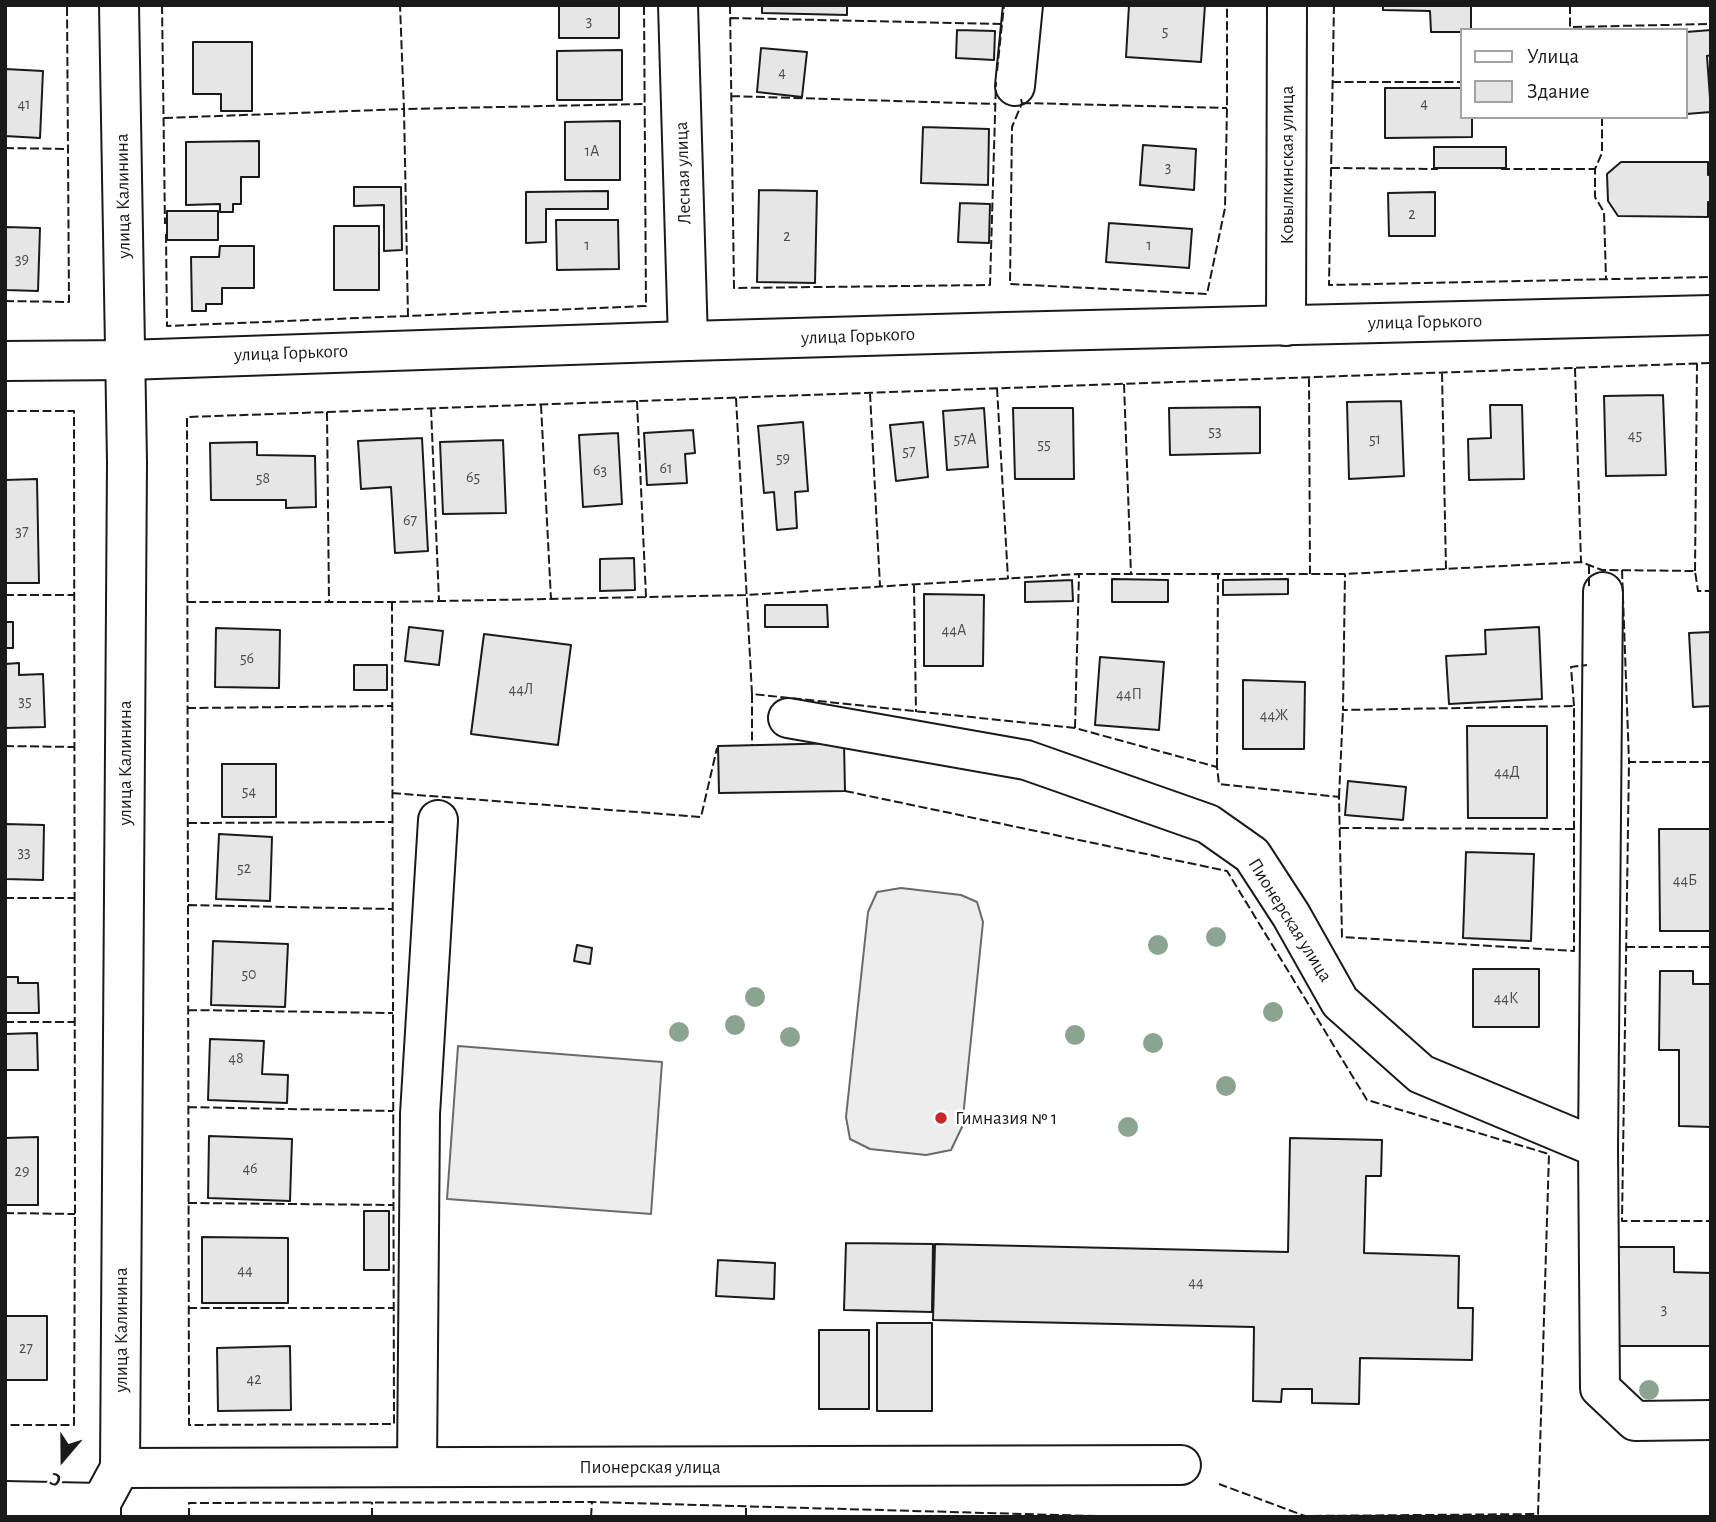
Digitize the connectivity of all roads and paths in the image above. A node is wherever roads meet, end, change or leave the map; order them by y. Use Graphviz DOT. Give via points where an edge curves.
graph roads {
  1 [pos="119,5"];
  2 [pos="678,5"];
  3 [pos="1023,5"];
  4 [pos="1287,5"];
  5 [pos="1015,86"];
  6 [pos="1711,315"];
  7 [pos="1286,326"];
  8 [pos="688,341"];
  9 [pos="125,360"];
  10 [pos="5,361"];
  11 [pos="1603,592"];
  12 [pos="788,718"];
  13 [pos="438,820"];
  14 [pos="1598,1148"];
  15 [pos="1711,1420"];
  16 [pos="1181,1465"];
  17 [pos="417,1466"];
  18 [pos="120,1468"];
  19 [pos="5,1500"];
  20 [pos="101,1510"];
  1 -- 9 [label="street, улица Калинина"];
  2 -- 8 [label="street, Лесная улица"];
  3 -- 5 [label="street"];
  4 -- 7 [label="street, Ковылкинская улица"];
  6 -- 7 [label="street, улица Горького"];
  7 -- 8 [label="street, улица Горького"];
  8 -- 9 [label="street, улица Горького"];
  9 -- 10 [label="street, улица Горького"];
  9 -- 18 [label="street, улица Калинина"];
  11 -- 14 [label="street"];
  12 -- 14 [label="street, Пионерская улица" via="1026,760 1208,824 1252,855 1340,1002 1421,1074"];
  13 -- 17 [label="street" via="420,1114"];
  14 -- 15 [label="street" via="1600,1388 1636,1421"];
  16 -- 17 [label="street, Пионерская улица"];
  17 -- 18 [label="street, Пионерская улица"];
  18 -- 20 [label="street, улица Калинина"];
  19 -- 20 [label="street"];
}
